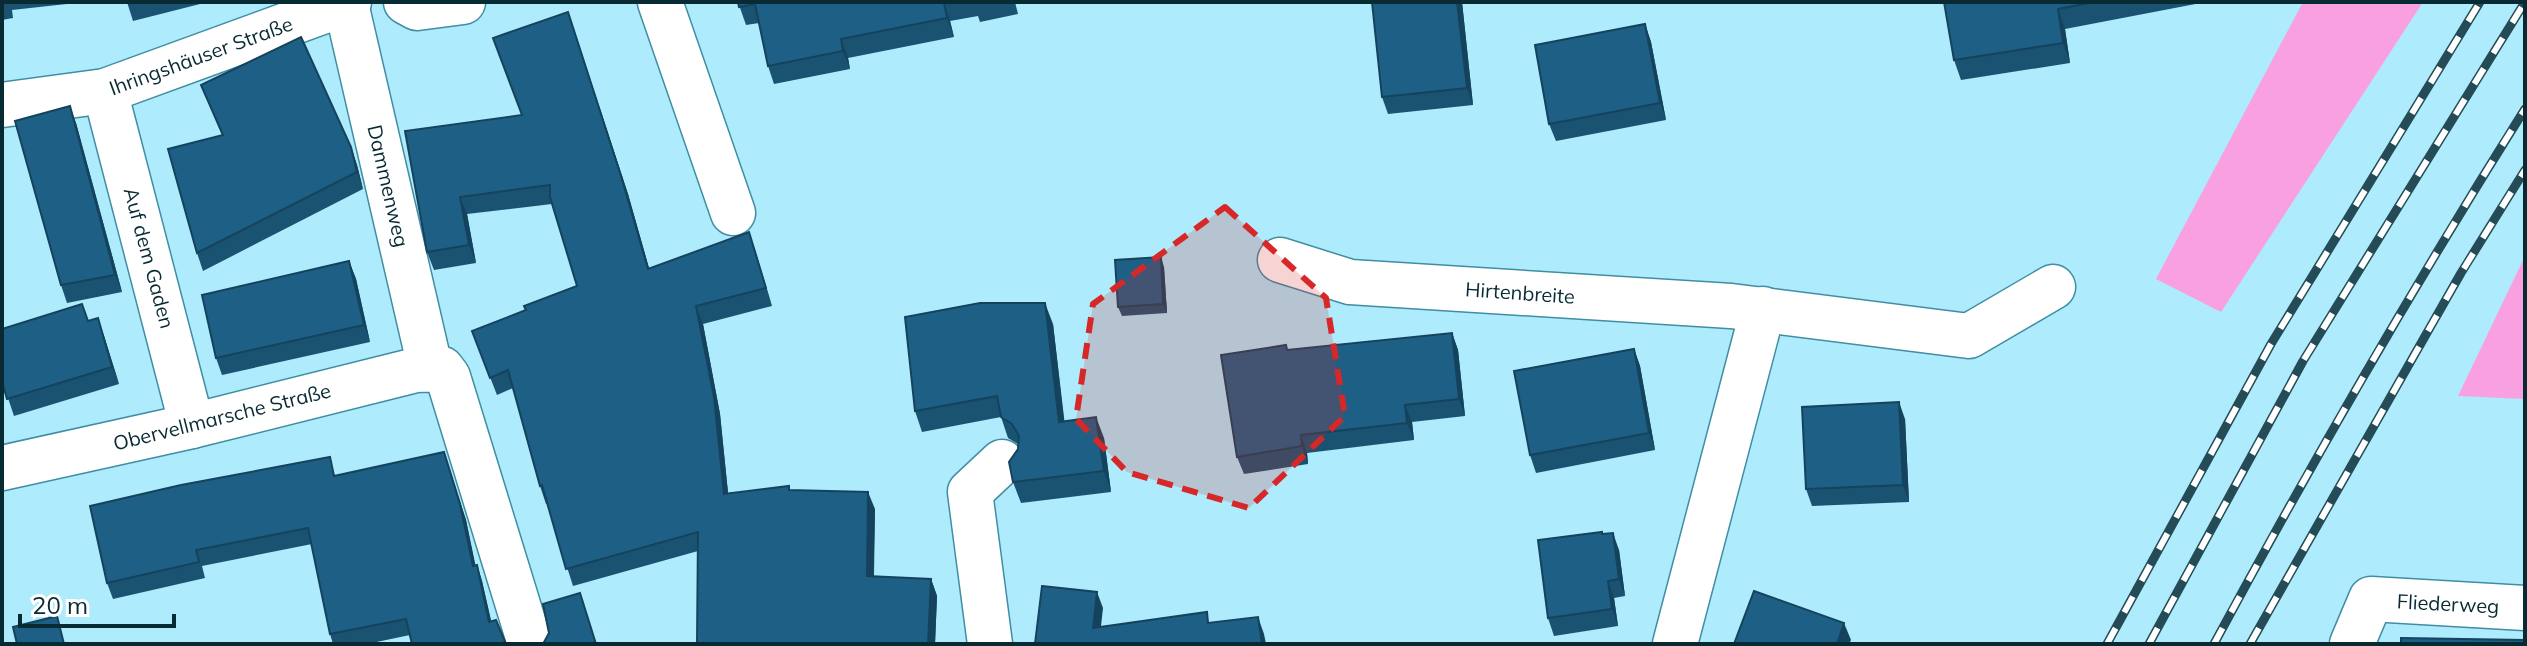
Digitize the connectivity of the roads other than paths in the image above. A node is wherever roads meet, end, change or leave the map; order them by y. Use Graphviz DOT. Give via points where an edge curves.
graph roads {
  1 [pos="406,2"];
  2 [pos="463,2"];
  3 [pos="660,2"];
  4 [pos="348,3"];
  5 [pos="105,91"];
  6 [pos="2,105"];
  7 [pos="733,213"];
  8 [pos="1280,260"];
  9 [pos="2053,287"];
  10 [pos="1763,309"];
  11 [pos="436,368"];
  12 [pos="192,426"];
  13 [pos="1002,462"];
  14 [pos="2,468"];
  15 [pos="2525,608"];
  16 [pos="530,644"];
  17 [pos="990,644"];
  18 [pos="1675,644"];
  19 [pos="2352,644"];
  1 -- 2 [label="street" via="417,8"];
  3 -- 7 [label="street"];
  4 -- 5 [label="street, Ihringshäuser Straße"];
  4 -- 11 [label="street, Dammenweg"];
  5 -- 6 [label="street, Ihringshäuser Straße"];
  5 -- 12 [label="street, Auf dem Gaden"];
  8 -- 10 [label="street, Hirtenbreite" via="1350,282"];
  9 -- 10 [label="street, Hirtenbreite" via="1969,336"];
  10 -- 18 [label="street"];
  11 -- 12 [label="street, Obervellmarsche Straße"];
  11 -- 16 [label="street, Dammenweg" via="448,377"];
  12 -- 14 [label="street, Obervellmarsche Straße"];
  13 -- 17 [label="street" via="970,492"];
  15 -- 19 [label="street, Fliederweg" via="2371,599"];
}
